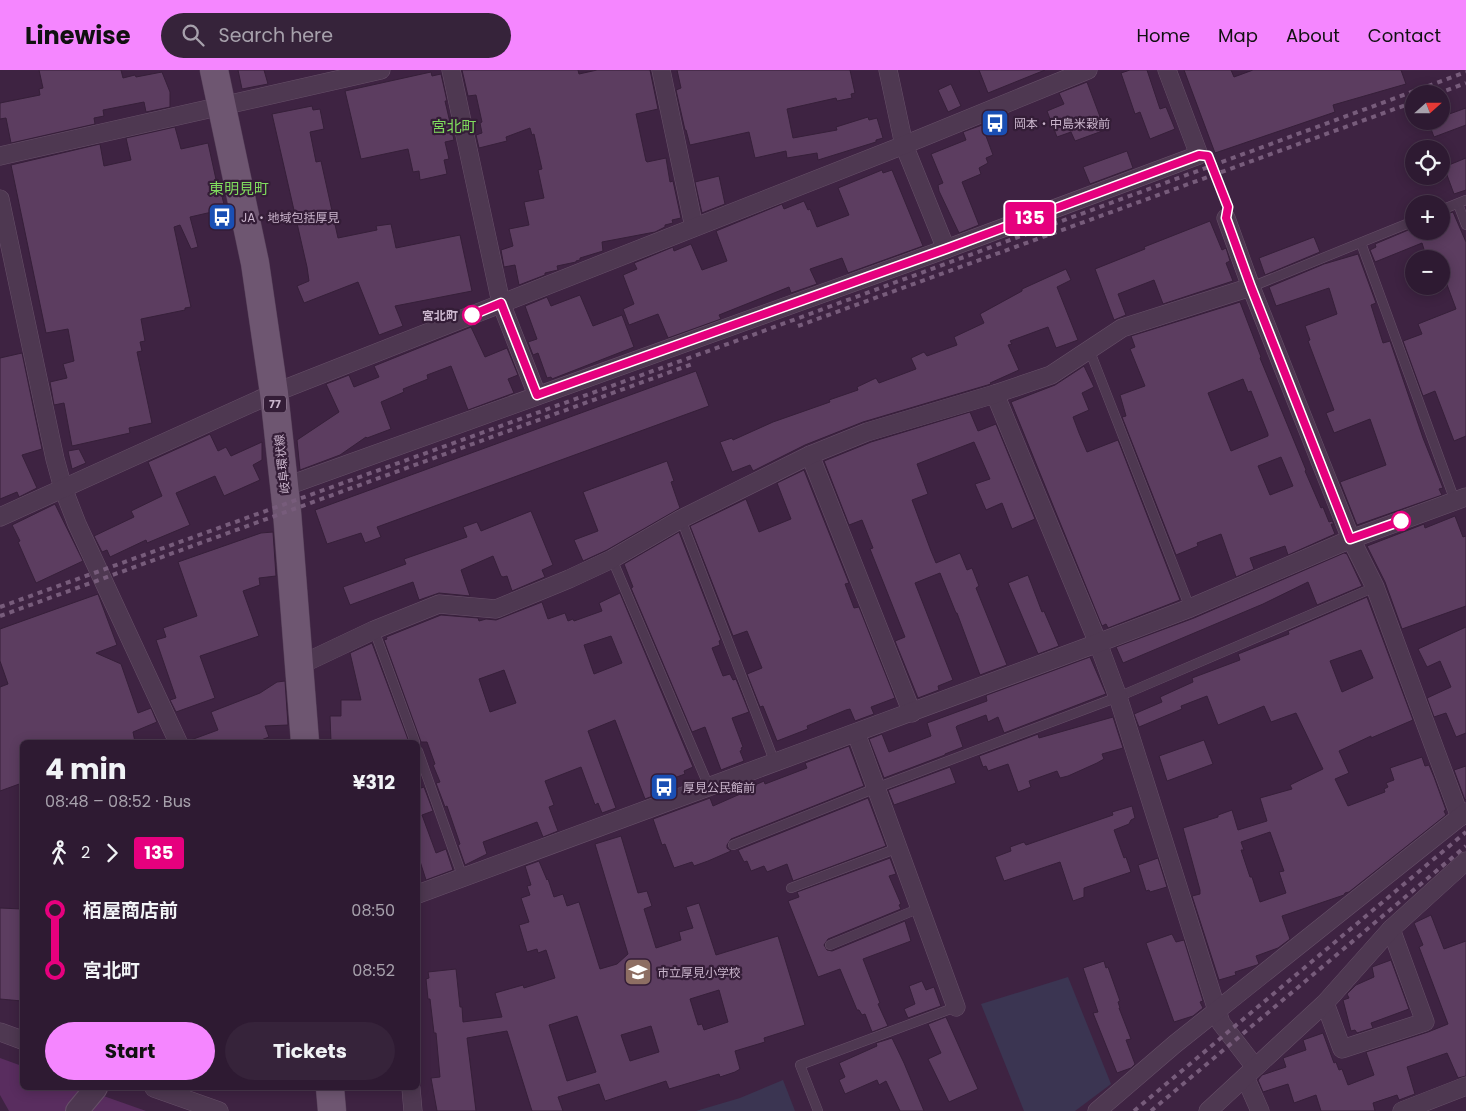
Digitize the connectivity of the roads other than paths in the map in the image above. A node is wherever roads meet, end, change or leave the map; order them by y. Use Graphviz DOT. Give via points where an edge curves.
graph roads {
  1 [pos="214,70"];
  2 [pos="381,70"];
  3 [pos="451,70"];
  4 [pos="661,70"];
  5 [pos="888,70"];
  6 [pos="1088,70"];
  7 [pos="1167,70"];
  8 [pos="222,106"];
  9 [pos="904,145"];
  10 [pos="1199,155"];
  11 [pos="0,156"];
  12 [pos="0,198"];
  13 [pos="1462,202"];
  14 [pos="1450,207"];
  15 [pos="1226,218"];
  16 [pos="1405,225"];
  17 [pos="1466,225"];
  18 [pos="694,227"];
  19 [pos="1361,242"];
  20 [pos="946,249"];
  21 [pos="1251,287"];
  22 [pos="501,303"];
  23 [pos="1089,349"];
  24 [pos="274,393"];
  25 [pos="995,394"];
  26 [pos="537,395"];
  27 [pos="810,455"];
  28 [pos="284,487"];
  29 [pos="62,488"];
  30 [pos="1461,499"];
  31 [pos="0,517"];
  32 [pos="680,519"];
  33 [pos="1350,539"];
  34 [pos="612,559"];
  35 [pos="1375,587"];
  36 [pos="1190,608"];
  37 [pos="374,630"];
  38 [pos="1098,643"];
  39 [pos="300,665"];
  40 [pos="1118,698"];
  41 [pos="912,713"];
  42 [pos="856,733"];
  43 [pos="177,740"];
  44 [pos="305,740"];
  45 [pos="413,740"];
  46 [pos="420,757"];
  47 [pos="775,763"];
  48 [pos="709,788"];
  49 [pos="876,788"];
  50 [pos="1463,814"];
  51 [pos="733,845"];
  52 [pos="898,848"];
  53 [pos="1466,861"];
  54 [pos="463,878"];
  55 [pos="791,888"];
  56 [pos="420,893"];
  57 [pos="920,908"];
  58 [pos="1391,929"];
  59 [pos="830,945"];
  60 [pos="1325,1003"];
  61 [pos="956,1007"];
  62 [pos="1216,1012"];
  63 [pos="0,1032"];
  64 [pos="20,1039"];
  65 [pos="1250,1072"];
  66 [pos="94,1090"];
  67 [pos="160,1090"];
  68 [pos="330,1090"];
  69 [pos="411,1090"];
  70 [pos="1465,1090"];
  71 [pos="77,1111"];
  72 [pos="219,1111"];
  73 [pos="332,1111"];
  74 [pos="413,1111"];
  75 [pos="818,1111"];
  76 [pos="1097,1111"];
  77 [pos="1208,1111"];
  78 [pos="1260,1111"];
  79 [pos="1402,1111"];
  1 -- 8 [label="main road, 岐阜環状線 / 77"];
  2 -- 8 [label="street"];
  3 -- 22 [label="street"];
  4 -- 18 [label="street"];
  5 -- 9 [label="street"];
  6 -- 9 [label="street"];
  7 -- 10 [label="street"];
  8 -- 11 [label="street"];
  8 -- 24 [label="main road, 岐阜環状線 / 77" via="255,262"];
  9 -- 18 [label="street"];
  9 -- 20 [label="street"];
  10 -- 15 [label="lane" via="1208,156 1228,207"];
  10 -- 20 [label="street"];
  12 -- 29 [label="street"];
  13 -- 14 [label="lane"];
  13 -- 17 [label="lane"];
  15 -- 21 [label="street"];
  16 -- 19 [label="lane"];
  18 -- 22 [label="street"];
  19 -- 21 [label="lane"];
  19 -- 30 [label="lane"];
  20 -- 26 [label="street"];
  21 -- 23 [label="street" via="1122,328"];
  21 -- 33 [label="street"];
  22 -- 24 [label="street"];
  22 -- 26 [label="street"];
  23 -- 25 [label="street" via="1051,375"];
  23 -- 36 [label="lane"];
  24 -- 28 [label="main road, 岐阜環状線 / 77"];
  24 -- 29 [label="street"];
  25 -- 27 [label="street" via="867,432"];
  25 -- 38 [label="street"];
  26 -- 28 [label="street"];
  27 -- 32 [label="street"];
  27 -- 41 [label="street"];
  28 -- 39 [label="main road, 岐阜環状線 / 77"];
  29 -- 31 [label="street"];
  29 -- 43 [label="street"];
  30 -- 33 [label="street"];
  32 -- 34 [label="street"];
  32 -- 47 [label="lane"];
  33 -- 35 [label="street"];
  33 -- 36 [label="street"];
  34 -- 37 [label="street" via="496,609 439,604"];
  34 -- 48 [label="lane"];
  35 -- 40 [label="lane"];
  35 -- 50 [label="street"];
  36 -- 38 [label="street"];
  37 -- 39 [label="street"];
  37 -- 45 [label="lane"];
  38 -- 40 [label="street"];
  38 -- 41 [label="street"];
  39 -- 44 [label="main road, 岐阜環状線 / 77"];
  40 -- 49 [label="lane"];
  40 -- 62 [label="street"];
  41 -- 42 [label="street"];
  42 -- 47 [label="street"];
  42 -- 49 [label="street"];
  46 -- 54 [label="lane"];
  47 -- 48 [label="street"];
  48 -- 54 [label="street"];
  49 -- 51 [label="lane"];
  49 -- 52 [label="street"];
  50 -- 62 [label="street"];
  52 -- 55 [label="lane"];
  52 -- 57 [label="street"];
  53 -- 58 [label="street"];
  54 -- 56 [label="street"];
  57 -- 59 [label="lane"];
  57 -- 61 [label="street"];
  58 -- 60 [label="street"];
  58 -- 60 [label="street" via="1425,1022 1342,1049"];
  60 -- 65 [label="street"];
  61 -- 75 [label="lane" via="800,1065"];
  62 -- 65 [label="street"];
  62 -- 76 [label="street"];
  63 -- 64 [label="street"];
  65 -- 77 [label="street"];
  65 -- 78 [label="street"];
  66 -- 71 [label="street"];
  67 -- 72 [label="street"];
  68 -- 73 [label="main road"];
  69 -- 74 [label="street"];
  70 -- 79 [label="street"];
}
